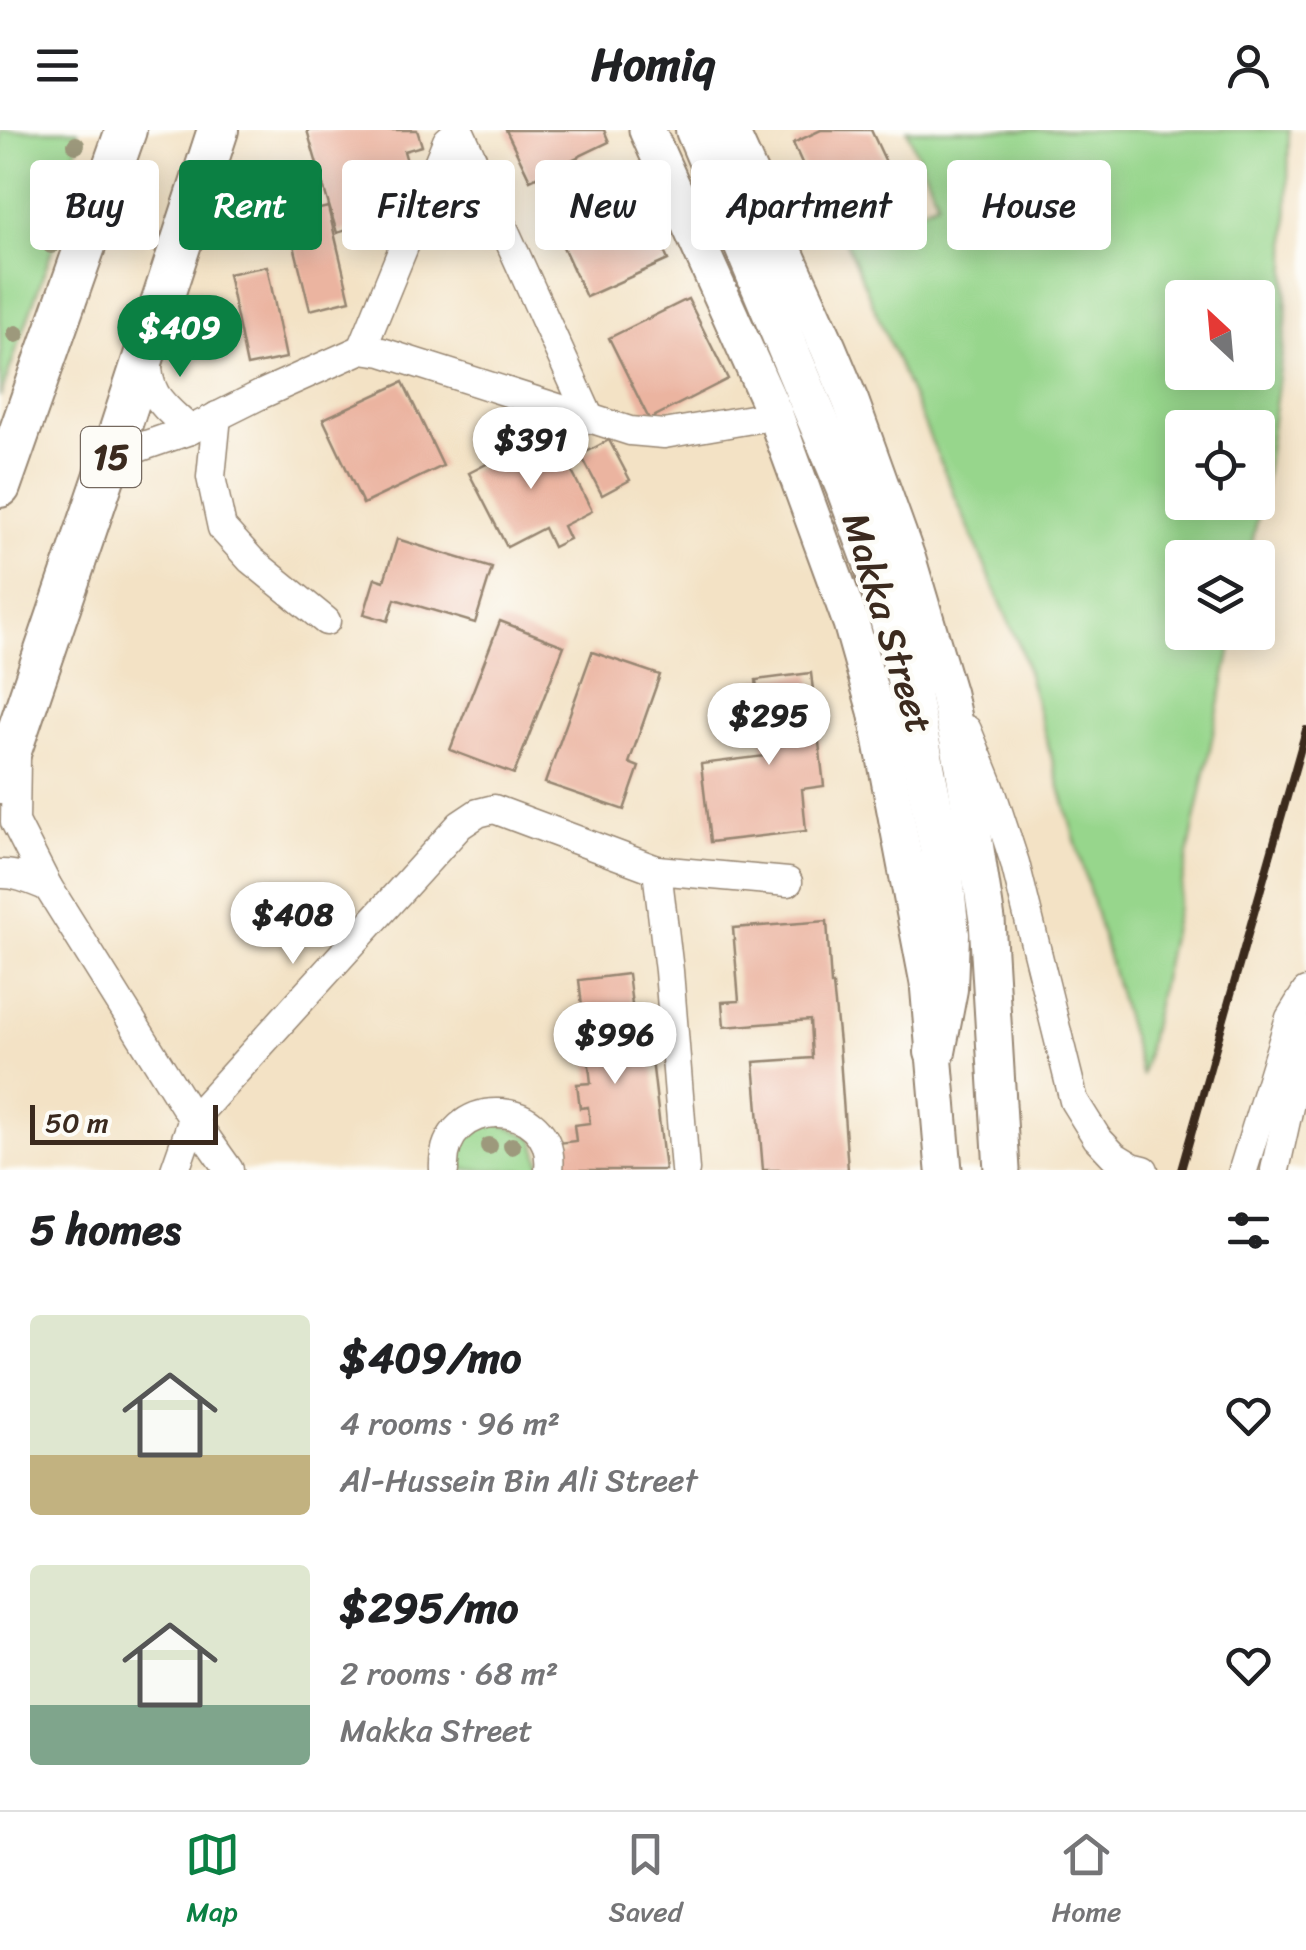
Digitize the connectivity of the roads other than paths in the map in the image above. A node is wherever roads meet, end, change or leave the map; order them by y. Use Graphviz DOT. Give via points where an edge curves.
graph roads {
  1 [pos="218,130"];
  2 [pos="647,130"];
  3 [pos="696,130"];
  4 [pos="730,130"];
  5 [pos="123,134"];
  6 [pos="148,338"];
  7 [pos="362,349"];
  8 [pos="775,415"];
  9 [pos="217,416"];
  10 [pos="590,419"];
  11 [pos="190,430"];
  12 [pos="110,460"];
  13 [pos="0,487"];
  14 [pos="326,621"];
  15 [pos="948,694"];
  16 [pos="16,736"];
  17 [pos="0,784"];
  18 [pos="657,870"];
  19 [pos="0,874"];
  20 [pos="788,882"];
  21 [pos="48,887"];
  22 [pos="1306,992"];
  23 [pos="1306,1030"];
  24 [pos="935,1052"];
  25 [pos="193,1119"];
  26 [pos="175,1170"];
  27 [pos="229,1170"];
  28 [pos="444,1170"];
  29 [pos="549,1170"];
  30 [pos="685,1170"];
  31 [pos="944,1170"];
  32 [pos="1002,1170"];
  33 [pos="1144,1170"];
  34 [pos="1243,1170"];
  35 [pos="1275,1170"];
  1 -- 6 [label="highway, 15"];
  2 -- 8 [label="main road, Makka Street"];
  3 -- 24 [label="highway" via="846,487 906,674 940,848 948,934 947,989"];
  4 -- 15 [label="main road, Makka Street" via="851,402"];
  5 -- 13 [label="highway"];
  6 -- 11 [label="street" via="146,378"];
  6 -- 12 [label="highway, 15"];
  7 -- 9 [label="street"];
  7 -- 10 [label="street"];
  7 -- 10 [label="street" via="447,141 461,134"];
  8 -- 10 [label="street" via="664,434"];
  8 -- 24 [label="main road, Makka Street" via="876,711"];
  9 -- 11 [label="street"];
  9 -- 14 [label="street" via="211,478 222,528"];
  11 -- 12 [label="street"];
  12 -- 16 [label="highway, 15"];
  15 -- 32 [label="main road, Makka Street" via="988,920"];
  15 -- 33 [label="street" via="1015,863 1074,1100 1114,1156"];
  16 -- 17 [label="highway, 15"];
  16 -- 21 [label="street" via="15,822"];
  18 -- 20 [label="street"];
  18 -- 25 [label="street" via="494,809 478,813"];
  18 -- 30 [label="street"];
  19 -- 21 [label="street"];
  21 -- 25 [label="street"];
  22 -- 34 [label="street" via="1290,1018"];
  23 -- 35 [label="street"];
  24 -- 31 [label="main road, Makka Street"];
  25 -- 26 [label="street"];
  25 -- 27 [label="street"];
  28 -- 29 [label="street" via="458,1128 488,1112 505,1112 536,1129"];
}
